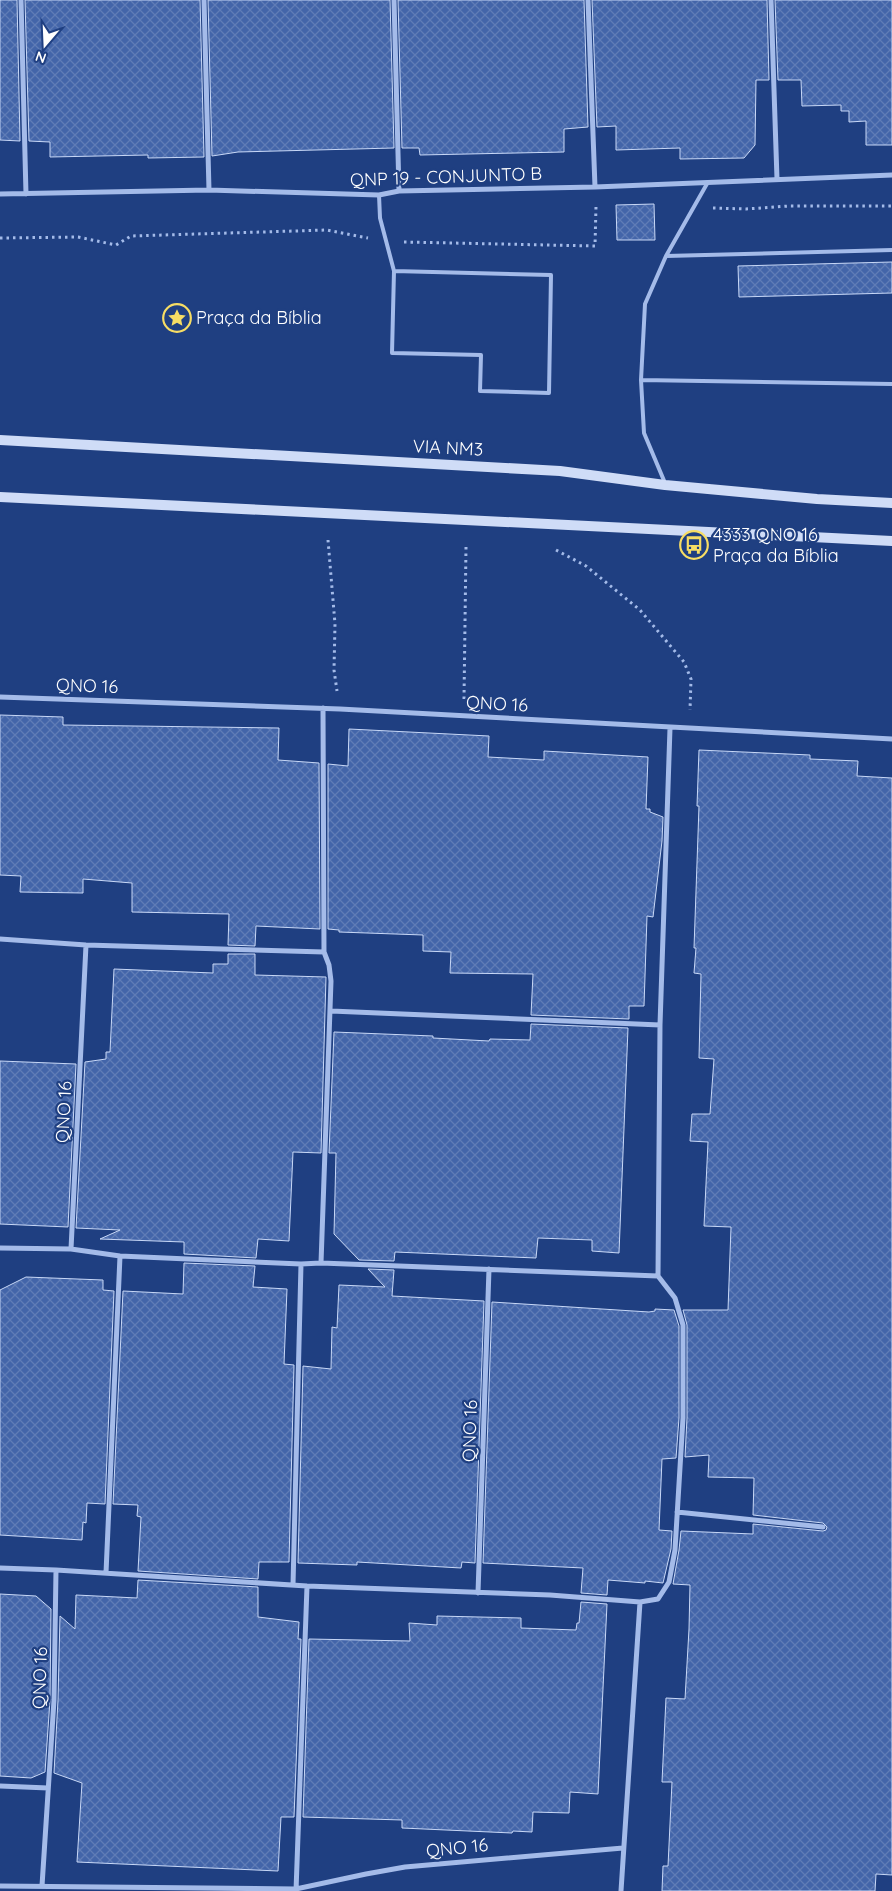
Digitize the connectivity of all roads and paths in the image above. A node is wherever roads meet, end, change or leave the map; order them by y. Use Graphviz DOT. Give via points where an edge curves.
graph roads {
  1 [pos="21,0"];
  2 [pos="204,0"];
  3 [pos="394,0"];
  4 [pos="588,0"];
  5 [pos="771,0"];
  6 [pos="892,175"];
  7 [pos="776,179"];
  8 [pos="708,182"];
  9 [pos="594,187"];
  10 [pos="209,190"];
  11 [pos="399,191"];
  12 [pos="0,194"];
  13 [pos="26,194"];
  14 [pos="379,195"];
  15 [pos="596,205"];
  16 [pos="892,206"];
  17 [pos="694,207"];
  18 [pos="0,238"];
  19 [pos="385,241"];
  20 [pos="892,250"];
  21 [pos="666,256"];
  22 [pos="394,271"];
  23 [pos="641,380"];
  24 [pos="892,384"];
  25 [pos="0,440"];
  26 [pos="666,485"];
  27 [pos="0,496"];
  28 [pos="892,503"];
  29 [pos="328,540"];
  30 [pos="892,542"];
  31 [pos="466,547"];
  32 [pos="556,550"];
  33 [pos="0,697"];
  34 [pos="324,708"];
  35 [pos="340,709"];
  36 [pos="464,716"];
  37 [pos="670,728"];
  38 [pos="690,729"];
  39 [pos="892,739"];
  40 [pos="0,939"];
  41 [pos="86,945"];
  42 [pos="324,952"];
  43 [pos="331,1011"];
  44 [pos="660,1025"];
  45 [pos="0,1248"];
  46 [pos="71,1249"];
  47 [pos="120,1256"];
  48 [pos="321,1263"];
  49 [pos="301,1264"];
  50 [pos="489,1269"];
  51 [pos="658,1276"];
  52 [pos="677,1512"];
  53 [pos="823,1527"];
  54 [pos="0,1568"];
  55 [pos="56,1570"];
  56 [pos="106,1573"];
  57 [pos="293,1585"];
  58 [pos="307,1586"];
  59 [pos="478,1593"];
  60 [pos="640,1602"];
  61 [pos="0,1786"];
  62 [pos="48,1788"];
  63 [pos="623,1848"];
  64 [pos="0,1886"];
  65 [pos="42,1886"];
  66 [pos="296,1890"];
  67 [pos="621,1891"];
  1 -- 13 [label="street"];
  2 -- 10 [label="street"];
  3 -- 11 [label="street"];
  4 -- 9 [label="street"];
  5 -- 7 [label="street"];
  6 -- 7 [label="street, QNP 19 - CONJUNTO B"];
  7 -- 8 [label="street, QNP 19 - CONJUNTO B"];
  8 -- 9 [label="street, QNP 19 - CONJUNTO B"];
  8 -- 17 [label="lane"];
  9 -- 11 [label="street, QNP 19 - CONJUNTO B"];
  10 -- 13 [label="street, QNP 19 - CONJUNTO B"];
  10 -- 14 [label="street, QNP 19 - CONJUNTO B"];
  11 -- 14 [label="street, QNP 19 - CONJUNTO B"];
  12 -- 13 [label="street, QNP 19 - CONJUNTO B"];
  14 -- 19 [label="lane"];
  15 -- 19 [label="path" via="595,246"];
  16 -- 17 [label="path"];
  17 -- 21 [label="lane"];
  18 -- 19 [label="path" via="78,236 116,245 131,236 327,230"];
  19 -- 22 [label="lane"];
  20 -- 21 [label="lane"];
  21 -- 23 [label="lane" via="645,304"];
  22 -- 22 [label="lane" via="392,353 481,355 480,391 549,393 552,275"];
  23 -- 24 [label="lane"];
  23 -- 26 [label="lane" via="644,434"];
  25 -- 26 [label="main road, VIA NM3" via="560,471"];
  26 -- 28 [label="main road, VIA NM3"];
  27 -- 30 [label="main road"];
  29 -- 35 [label="path" via="335,624 334,670"];
  31 -- 36 [label="path"];
  32 -- 38 [label="path" via="586,566 640,610 684,662 691,679"];
  33 -- 34 [label="street, QNO 16"];
  34 -- 35 [label="street, QNO 16"];
  34 -- 42 [label="street"];
  35 -- 36 [label="street, QNO 16"];
  36 -- 37 [label="street, QNO 16"];
  37 -- 38 [label="street, QNO 16"];
  37 -- 44 [label="street"];
  38 -- 39 [label="street, QNO 16"];
  40 -- 41 [label="street"];
  41 -- 42 [label="street"];
  41 -- 46 [label="street, QNO 16"];
  42 -- 43 [label="street" via="331,981"];
  43 -- 44 [label="street"];
  43 -- 48 [label="street"];
  44 -- 51 [label="street"];
  45 -- 46 [label="street"];
  46 -- 47 [label="street"];
  47 -- 49 [label="street"];
  47 -- 56 [label="street"];
  48 -- 49 [label="street"];
  48 -- 50 [label="street"];
  49 -- 57 [label="street"];
  50 -- 51 [label="street"];
  50 -- 59 [label="street, QNO 16"];
  51 -- 52 [label="street" via="675,1298 683,1325 683,1418"];
  52 -- 53 [label="street"];
  52 -- 60 [label="street" via="669,1582 658,1599"];
  54 -- 55 [label="street"];
  55 -- 56 [label="street"];
  55 -- 62 [label="street, QNO 16" via="54,1700"];
  56 -- 57 [label="street"];
  57 -- 58 [label="street"];
  58 -- 59 [label="street"];
  58 -- 66 [label="street"];
  59 -- 60 [label="street"];
  60 -- 63 [label="street"];
  61 -- 62 [label="street"];
  62 -- 65 [label="street, QNO 16"];
  63 -- 66 [label="street, QNO 16" via="405,1867"];
  63 -- 67 [label="street"];
  64 -- 65 [label="street, QNO 16"];
  65 -- 66 [label="street, QNO 16"];
}
